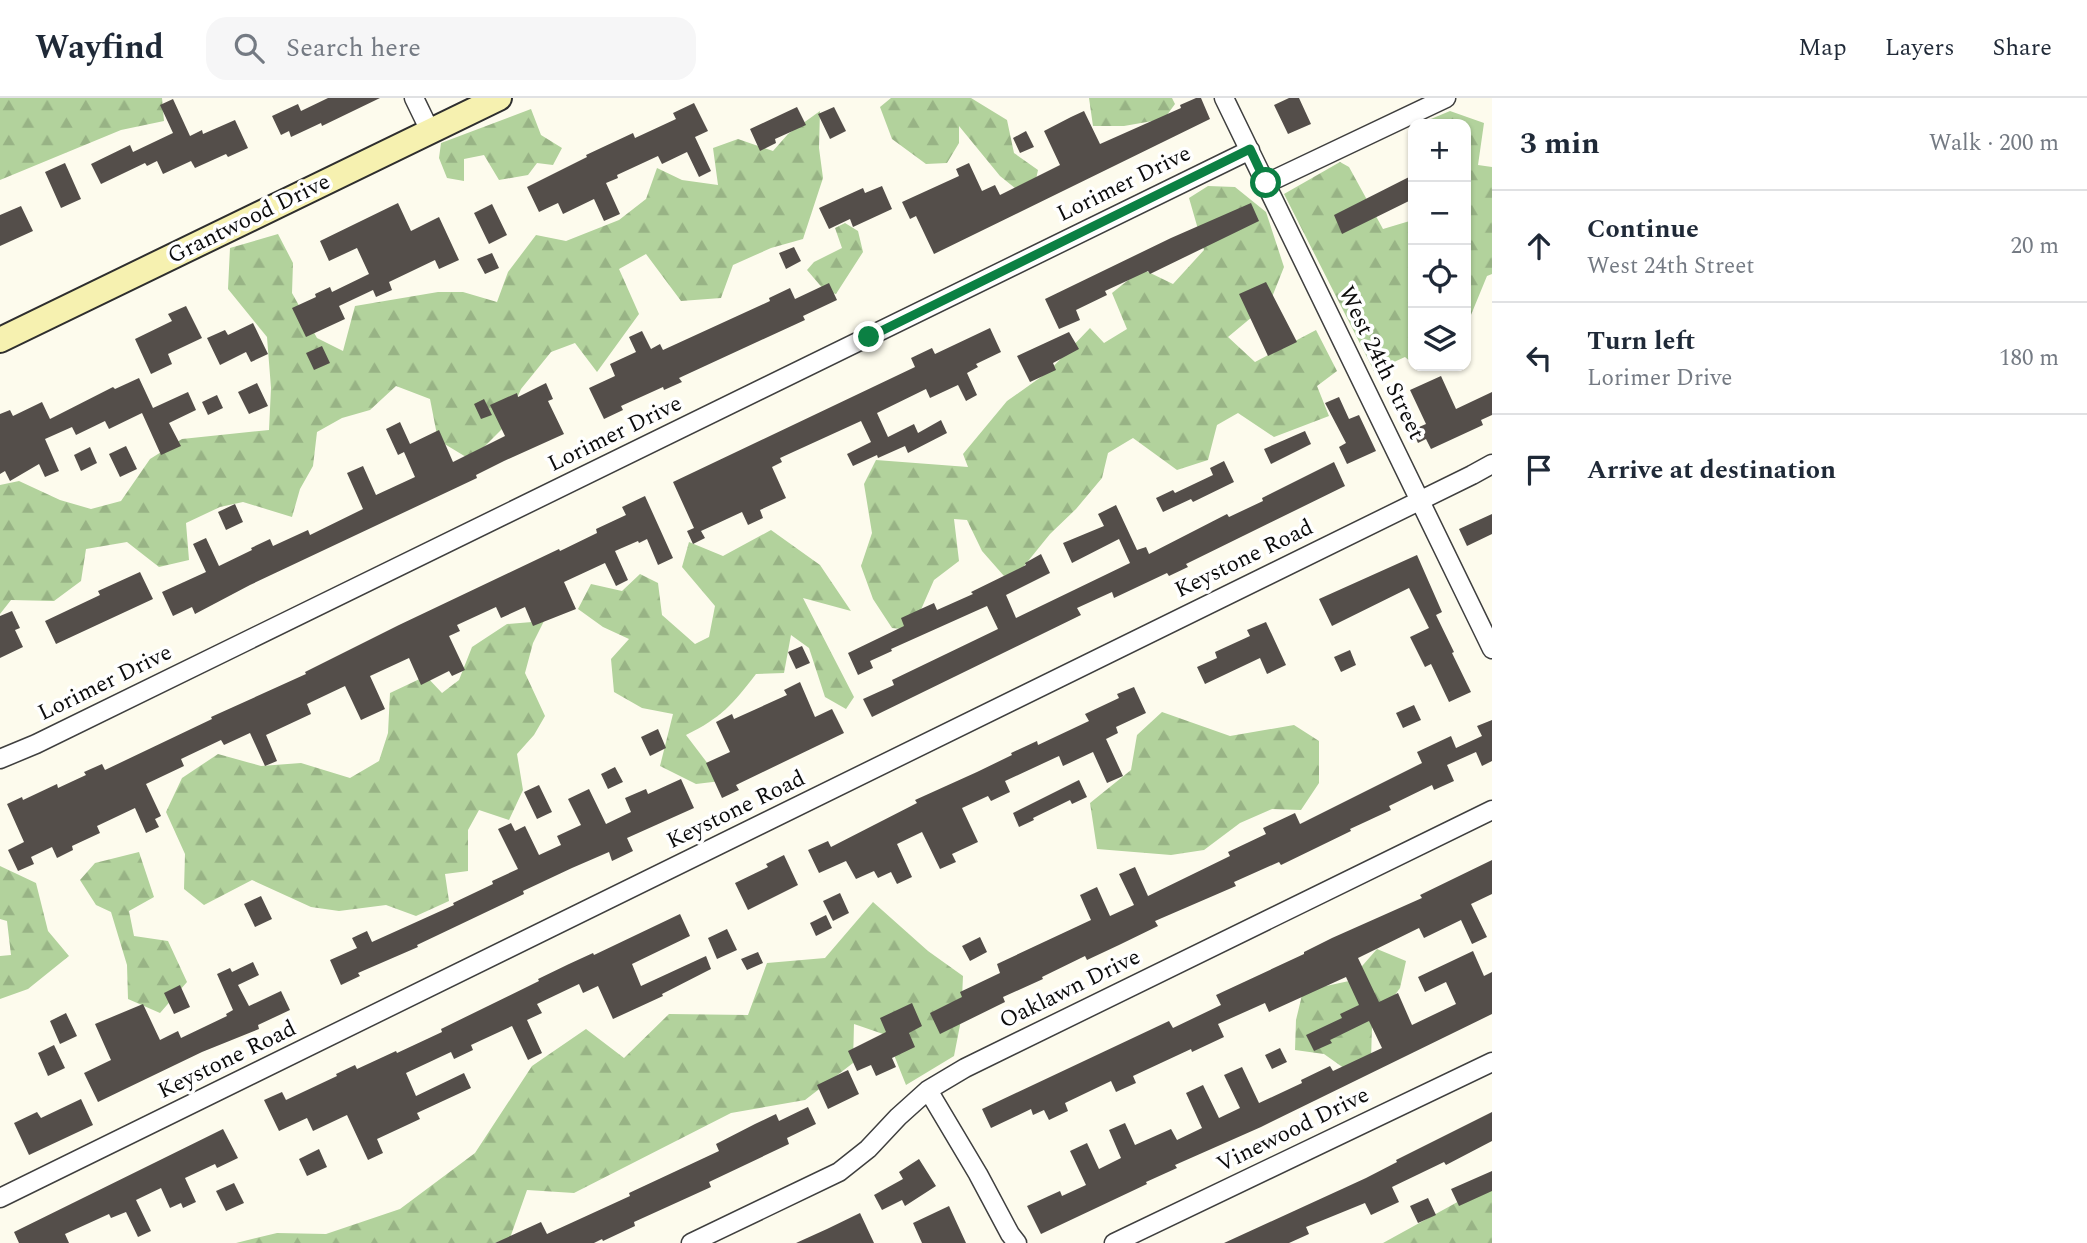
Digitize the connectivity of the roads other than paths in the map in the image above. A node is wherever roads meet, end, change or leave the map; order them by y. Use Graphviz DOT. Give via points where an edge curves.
graph roads {
  1 [pos="414,98"];
  2 [pos="499,98"];
  3 [pos="1224,98"];
  4 [pos="1446,98"];
  5 [pos="430,131"];
  6 [pos="1250,149"];
  7 [pos="1266,183"];
  8 [pos="0,340"];
  9 [pos="1492,464"];
  10 [pos="1420,500"];
  11 [pos="1492,649"];
  12 [pos="0,760"];
  13 [pos="1492,810"];
  14 [pos="1492,1062"];
  15 [pos="928,1090"];
  16 [pos="0,1198"];
  17 [pos="713,1238"];
  18 [pos="691,1243"];
  19 [pos="1017,1243"];
  20 [pos="1114,1243"];
  1 -- 5 [label="street"];
  2 -- 5 [label="street, Grantwood Drive"];
  3 -- 6 [label="street, West 24th Street"];
  4 -- 7 [label="street"];
  5 -- 8 [label="street, Grantwood Drive"];
  6 -- 7 [label="street, West 24th Street"];
  6 -- 12 [label="street, Lorimer Drive"];
  7 -- 10 [label="street, West 24th Street"];
  9 -- 10 [label="street, Keystone Road"];
  10 -- 11 [label="street, West 24th Street"];
  10 -- 16 [label="street, Keystone Road"];
  13 -- 15 [label="street, Oaklawn Drive"];
  14 -- 20 [label="street, Vinewood Drive"];
  15 -- 17 [label="street, Oaklawn Drive" via="839,1172"];
  15 -- 19 [label="street"];
  17 -- 18 [label="street, Oaklawn Drive"];
}
